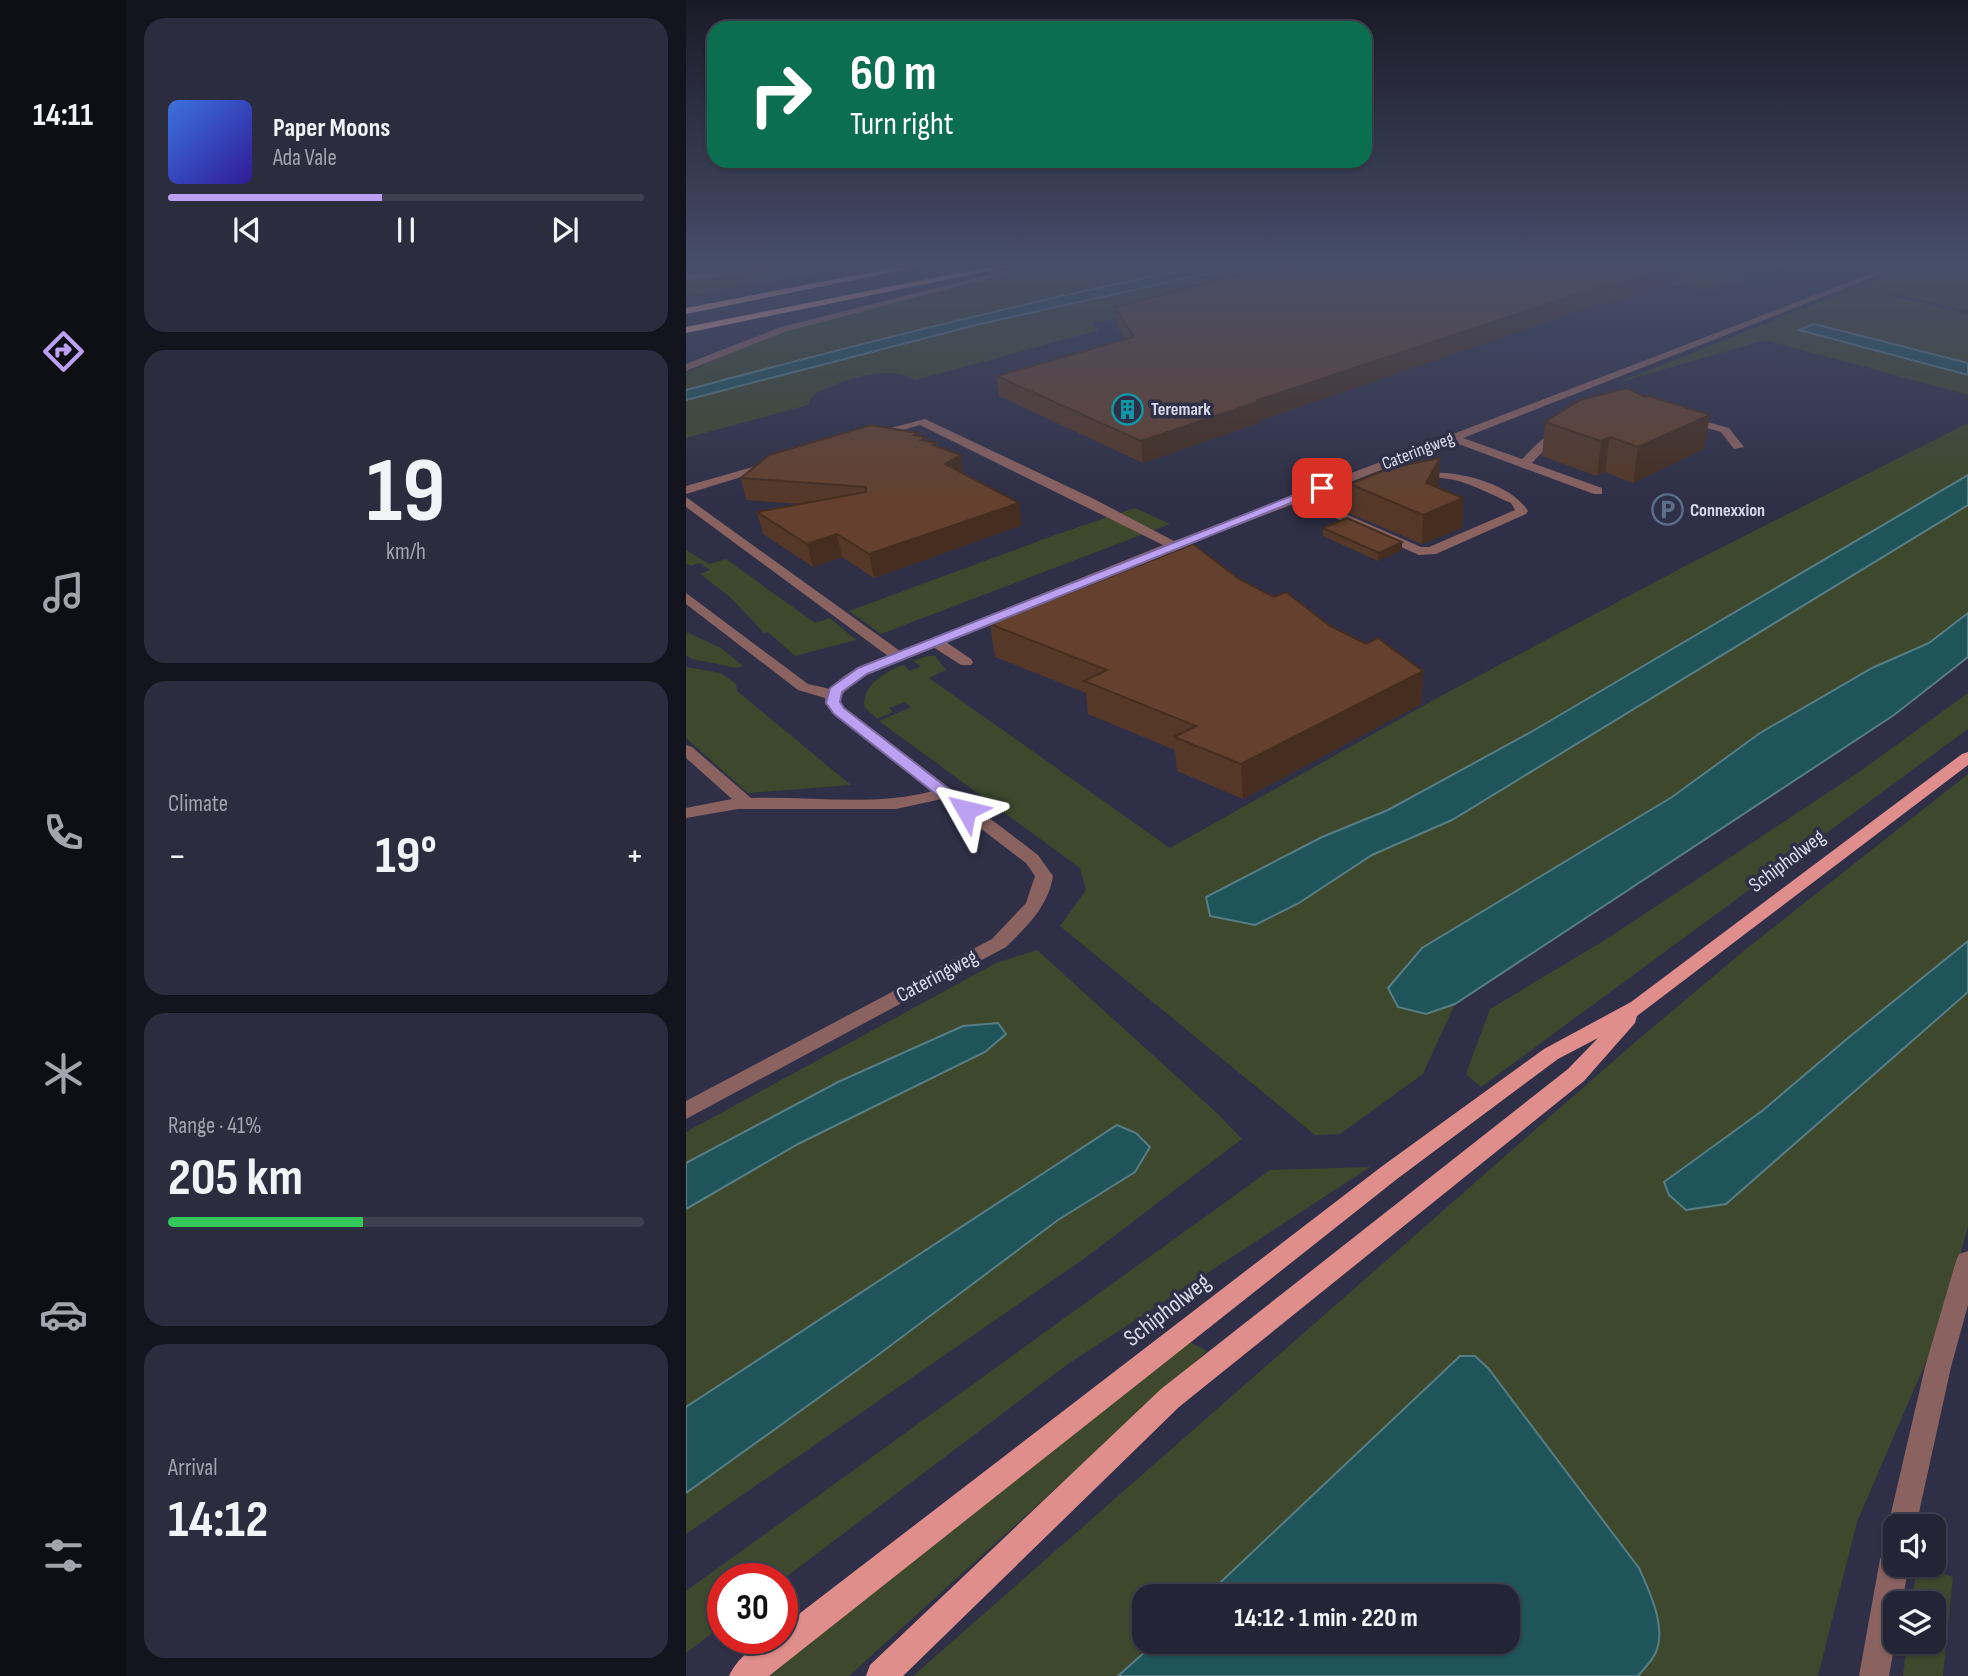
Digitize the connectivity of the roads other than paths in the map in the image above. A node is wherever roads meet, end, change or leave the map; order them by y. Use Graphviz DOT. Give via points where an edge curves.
graph roads {
  1 [pos="748,343"];
  2 [pos="1697,343"];
  3 [pos="686,368"];
  4 [pos="1581,388"];
  5 [pos="1600,394"];
  6 [pos="1676,416"];
  7 [pos="1567,430"];
  8 [pos="1453,438"];
  9 [pos="855,440"];
  10 [pos="1738,447"];
  11 [pos="777,463"];
  12 [pos="1524,464"];
  13 [pos="1371,470"];
  14 [pos="1383,475"];
  15 [pos="1396,480"];
  16 [pos="686,490"];
  17 [pos="1598,491"];
  18 [pos="1298,497"];
  19 [pos="686,501"];
  20 [pos="1173,546"];
  21 [pos="1192,555"];
  22 [pos="686,597"];
  23 [pos="935,642"];
  24 [pos="899,657"];
  25 [pos="966,662"];
  26 [pos="833,695"];
  27 [pos="686,751"];
  28 [pos="1968,757"];
  29 [pos="944,793"];
  30 [pos="747,804"];
  31 [pos="686,813"];
  32 [pos="1638,1007"];
  33 [pos="686,1111"];
  34 [pos="1968,1261"];
  35 [pos="1905,1514"];
  36 [pos="1892,1577"];
  37 [pos="744,1676"];
  38 [pos="881,1676"];
  39 [pos="1874,1676"];
  1 -- 3 [label="street"];
  2 -- 4 [label="street, Cateringweg"];
  4 -- 5 [label="street"];
  4 -- 8 [label="street, Cateringweg"];
  6 -- 10 [label="street" via="1725,430"];
  7 -- 12 [label="street" via="1547,441"];
  8 -- 12 [label="street"];
  8 -- 13 [label="street, Cateringweg"];
  9 -- 20 [label="street" via="921,421"];
  11 -- 16 [label="street"];
  12 -- 17 [label="street"];
  13 -- 14 [label="street"];
  13 -- 18 [label="street, Cateringweg"];
  15 -- 18 [label="street" via="1443,473 1516,501 1522,511 1431,551 1419,551"];
  18 -- 20 [label="street, Cateringweg"];
  19 -- 24 [label="street"];
  20 -- 21 [label="street"];
  20 -- 23 [label="street, Cateringweg"];
  22 -- 26 [label="street" via="803,687"];
  23 -- 24 [label="street, Cateringweg"];
  23 -- 25 [label="street"];
  24 -- 26 [label="street, Cateringweg" via="849,678"];
  26 -- 29 [label="street, Cateringweg" via="839,711"];
  27 -- 30 [label="street"];
  28 -- 32 [label="main road, Schipholweg"];
  29 -- 30 [label="street" via="897,804"];
  29 -- 33 [label="street, Cateringweg" via="1032,859 1044,876 1042,893 1026,916 999,943"];
  30 -- 31 [label="street"];
  32 -- 37 [label="main road, Schipholweg" via="1551,1054 1389,1173"];
  32 -- 38 [label="main road, Schipholweg" via="1576,1075 1171,1398"];
  34 -- 35 [label="street"];
  36 -- 39 [label="street"];
}
